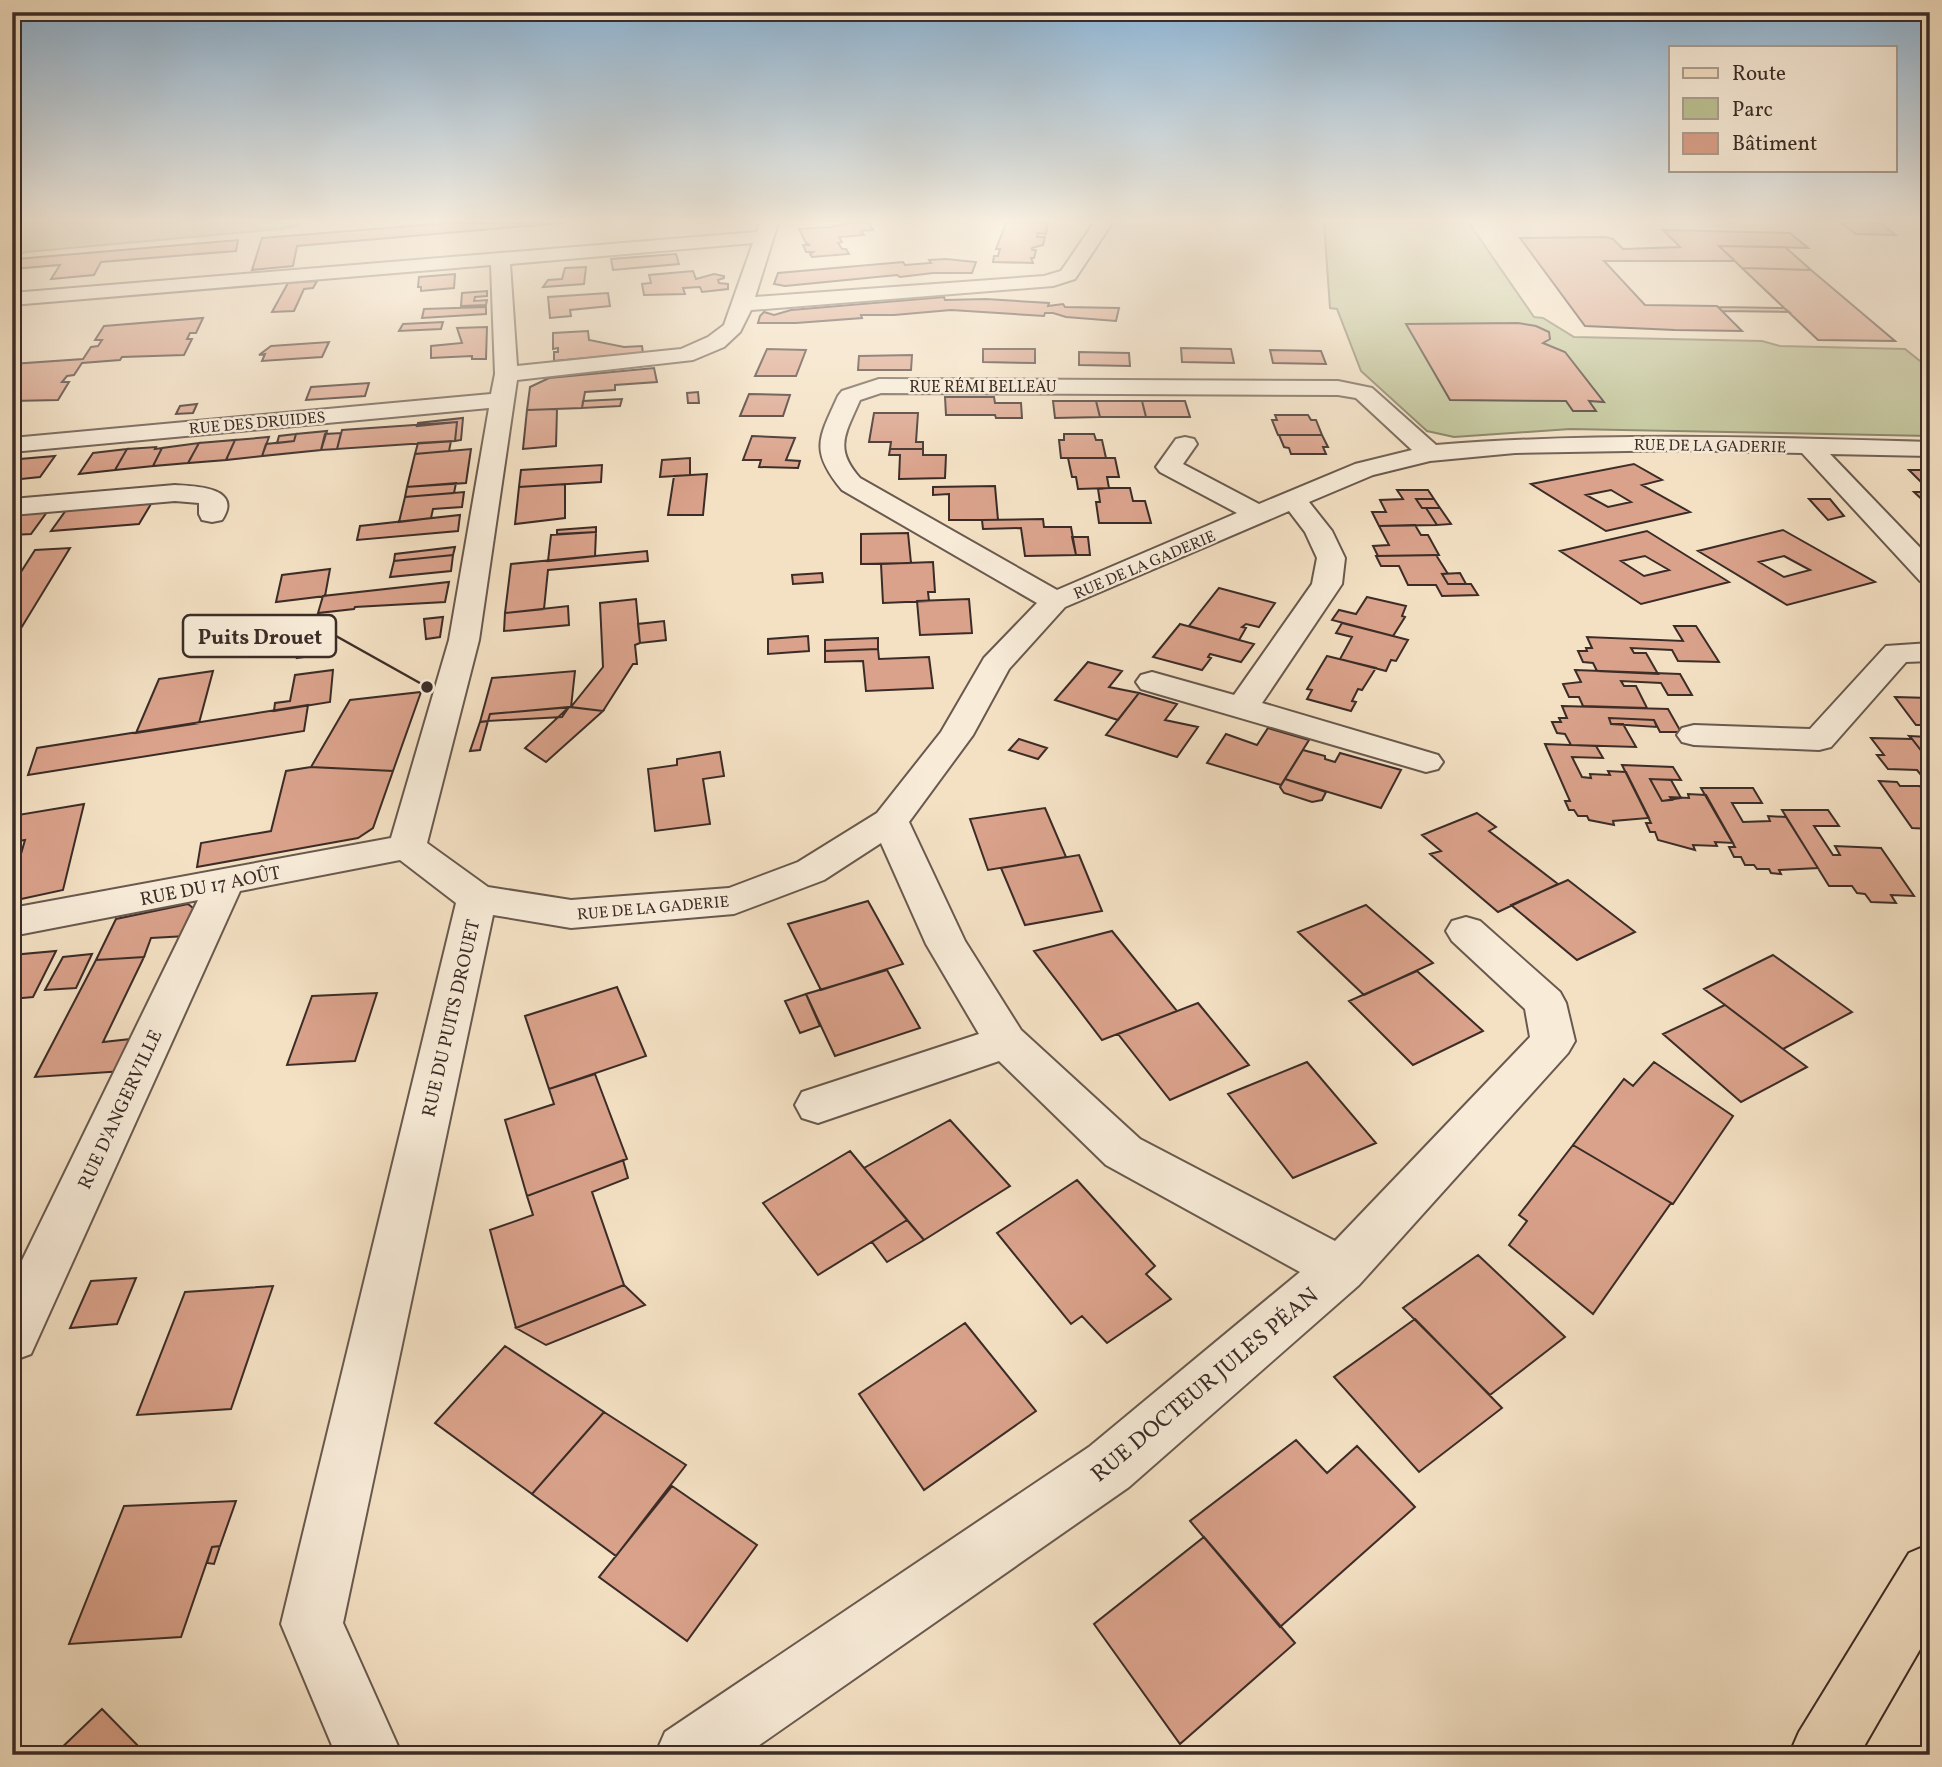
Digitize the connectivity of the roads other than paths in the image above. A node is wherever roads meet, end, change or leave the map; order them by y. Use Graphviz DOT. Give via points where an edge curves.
graph roads {
  1 [pos="501,305"];
  2 [pos="742,305"];
  3 [pos="504,387"];
  4 [pos="1185,443"];
  5 [pos="12,445"];
  6 [pos="1809,446"];
  7 [pos="1930,449"];
  8 [pos="1430,453"];
  9 [pos="1294,500"];
  10 [pos="12,506"];
  11 [pos="212,514"];
  12 [pos="1260,514"];
  13 [pos="1930,575"];
  14 [pos="1055,601"];
  15 [pos="1930,652"];
  16 [pos="1152,682"];
  17 [pos="1242,708"];
  18 [pos="1694,735"];
  19 [pos="1426,762"];
  20 [pos="890,821"];
  21 [pos="407,847"];
  22 [pos="226,881"];
  23 [pos="477,899"];
  24 [pos="12,922"];
  25 [pos="1466,931"];
  26 [pos="1006,1042"];
  27 [pos="818,1105"];
  28 [pos="1341,1269"];
  29 [pos="12,1337"];
  30 [pos="1930,1574"];
  31 [pos="369,1755"];
  32 [pos="688,1755"];
  33 [pos="1822,1755"];
  1 -- 3 [label="street"];
  2 -- 3 [label="street, RUE DES DRUIDES" via="733,328 716,342 685,355"];
  3 -- 5 [label="street, RUE DES DRUIDES"];
  3 -- 21 [label="street" via="464,640"];
  4 -- 12 [label="street" via="1168,467"];
  6 -- 7 [label="street, RUE DE LA GADERIE"];
  6 -- 8 [label="street, RUE DE LA GADERIE" via="1515,446"];
  6 -- 13 [label="street"];
  8 -- 9 [label="street, RUE DE LA GADERIE" via="1364,469"];
  8 -- 14 [label="street, RUE RÉMI BELLEAU" via="1364,393 1338,388 879,386 849,396 829,447 832,465 851,484"];
  9 -- 12 [label="street, RUE DE LA GADERIE"];
  9 -- 17 [label="street" via="1318,531 1331,558 1327,584"];
  10 -- 11 [label="street" via="201,494 212,499"];
  12 -- 14 [label="street, RUE DE LA GADERIE"];
  14 -- 20 [label="street, RUE DE LA GADERIE" via="995,665 956,735"];
  15 -- 18 [label="street" via="1897,653 1819,740"];
  16 -- 17 [label="street"];
  17 -- 19 [label="street"];
  20 -- 23 [label="street, RUE DE LA GADERIE" via="811,871 734,901 571,914"];
  20 -- 26 [label="street" via="946,944"];
  21 -- 22 [label="street, RUE DU 17 AOÛT"];
  21 -- 23 [label="street, RUE DU PUITS DROUET"];
  22 -- 24 [label="street, RUE DU 17 AOÛT"];
  22 -- 29 [label="street, RUE D'ANGERVILLE"];
  23 -- 31 [label="street, RUE DU PUITS DROUET" via="312,1624"];
  25 -- 28 [label="street, RUE DOCTEUR JULES PÉAN" via="1545,1003 1553,1041"];
  26 -- 27 [label="street"];
  26 -- 28 [label="street" via="1123,1152"];
  28 -- 32 [label="street, RUE DOCTEUR JULES PÉAN" via="1109,1467"];
  30 -- 33 [label="main road"];
}
